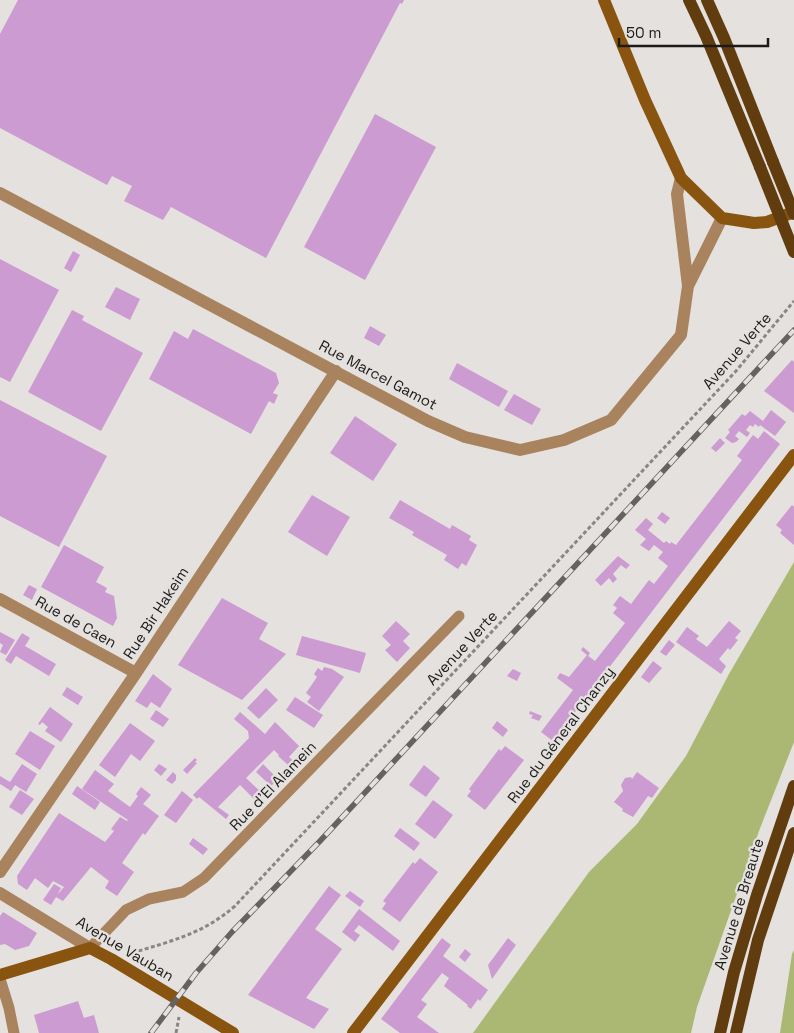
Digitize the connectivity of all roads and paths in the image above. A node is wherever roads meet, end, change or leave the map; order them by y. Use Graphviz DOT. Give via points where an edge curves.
graph roads {
  1 [pos="604,0"];
  2 [pos="689,0"];
  3 [pos="707,0"];
  4 [pos="681,178"];
  5 [pos="0,193"];
  6 [pos="794,213"];
  7 [pos="722,218"];
  8 [pos="794,252"];
  9 [pos="688,286"];
  10 [pos="794,301"];
  11 [pos="336,371"];
  12 [pos="794,455"];
  13 [pos="0,599"];
  14 [pos="459,616"];
  15 [pos="136,674"];
  16 [pos="794,786"];
  17 [pos="794,833"];
  18 [pos="0,872"];
  19 [pos="0,893"];
  20 [pos="90,948"];
  21 [pos="111,959"];
  22 [pos="0,977"];
  23 [pos="14,1033"];
  24 [pos="233,1033"];
  25 [pos="354,1033"];
  26 [pos="720,1033"];
  27 [pos="736,1033"];
  1 -- 4 [label="main road"];
  2 -- 8 [label="main road, bridge"];
  3 -- 6 [label="main road, bridge"];
  4 -- 7 [label="main road"];
  4 -- 9 [label="street, Rue Marcel Gamot" via="676,194"];
  5 -- 11 [label="street, Rue Marcel Gamot"];
  6 -- 7 [label="main road" via="767,222"];
  7 -- 9 [label="street, Rue Marcel Gamot"];
  9 -- 11 [label="street, Rue Marcel Gamot" via="681,335 611,420 564,440 520,450 465,437 428,421"];
  10 -- 21 [label="path, Avenue Verte" via="736,371 235,906 207,927 188,936"];
  11 -- 15 [label="street, Rue Bir Hakeim"];
  12 -- 25 [label="main road, Rue du Géneral Chanzy"];
  13 -- 15 [label="street, Rue de Caen"];
  14 -- 20 [label="lane, Rue d'El Alamein" via="204,878 183,892 149,899 126,910"];
  15 -- 18 [label="street, Rue Bir Hakeim"];
  16 -- 26 [label="main road, Avenue de Breaute" via="757,895"];
  17 -- 27 [label="main road, Avenue de Breaute" via="758,940"];
  19 -- 20 [label="street, Avenue Vauban"];
  20 -- 21 [label="main road, Avenue Vauban"];
  20 -- 22 [label="main road"];
  21 -- 24 [label="main road, Avenue Vauban"];
  22 -- 23 [label="lane"];
}
